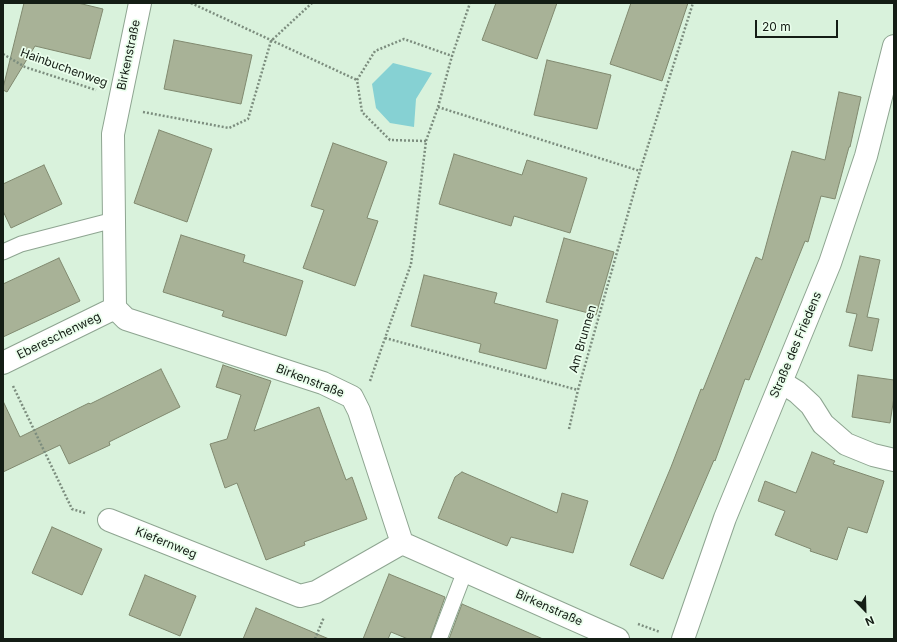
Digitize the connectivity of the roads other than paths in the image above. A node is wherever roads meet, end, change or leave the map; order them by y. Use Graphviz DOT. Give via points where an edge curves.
graph roads {
  1 [pos="140,3"];
  2 [pos="894,46"];
  3 [pos="114,220"];
  4 [pos="3,252"];
  5 [pos="116,308"];
  6 [pos="6,371"];
  7 [pos="781,382"];
  8 [pos="894,460"];
  9 [pos="109,520"];
  10 [pos="402,543"];
  11 [pos="465,571"];
  12 [pos="439,639"];
  13 [pos="618,639"];
  14 [pos="684,639"];
  1 -- 3 [label="street, Birkenstraße" via="113,134"];
  2 -- 7 [label="street, Straße des Friedens" via="866,156 835,248"];
  3 -- 4 [label="lane" via="21,244"];
  3 -- 5 [label="street, Birkenstraße"];
  5 -- 6 [label="street, Ebereschenweg"];
  5 -- 10 [label="street, Birkenstraße" via="126,319 323,383 352,397 359,411"];
  7 -- 8 [label="street" via="811,405 823,424 846,444"];
  7 -- 14 [label="street, Straße des Friedens" via="725,518"];
  9 -- 10 [label="street, Kiefernweg" via="300,596 316,592"];
  10 -- 11 [label="street, Birkenstraße"];
  11 -- 12 [label="lane"];
  11 -- 13 [label="street, Birkenstraße"];
}
